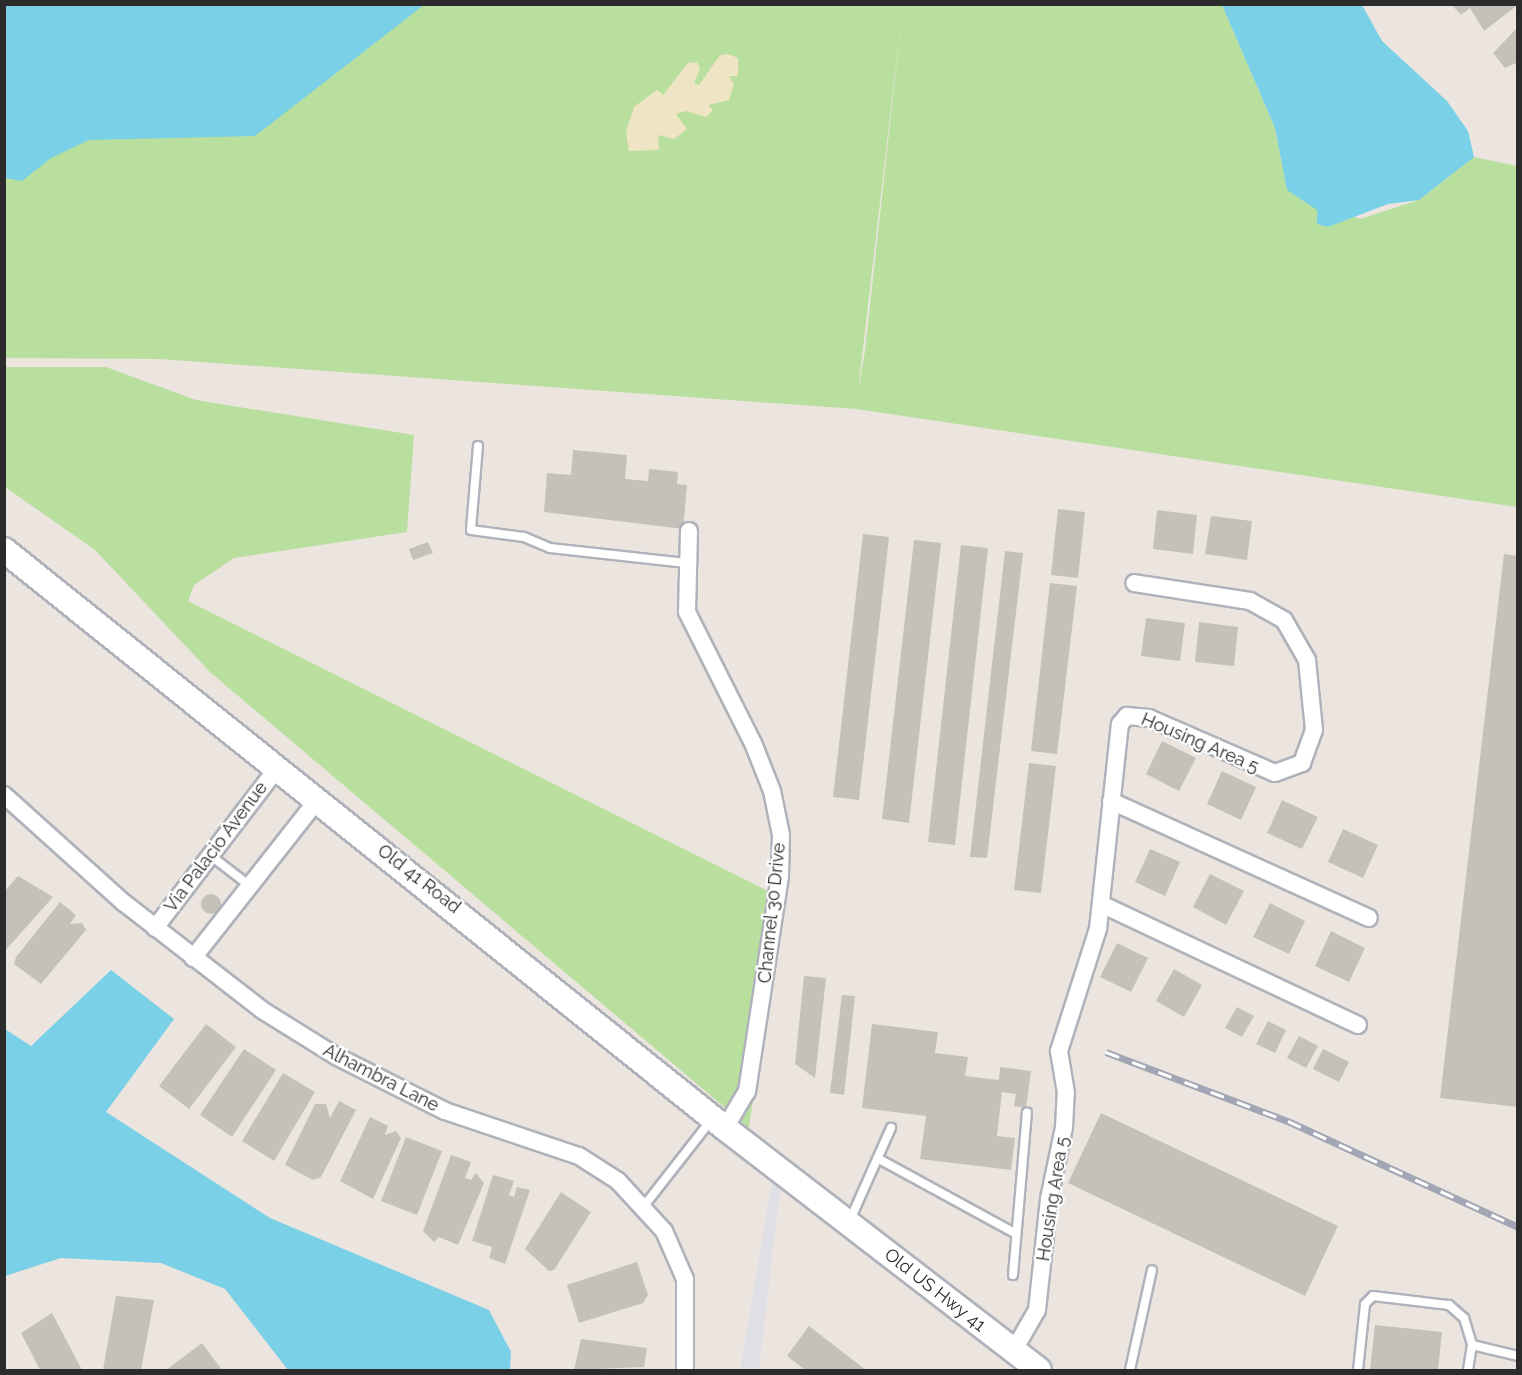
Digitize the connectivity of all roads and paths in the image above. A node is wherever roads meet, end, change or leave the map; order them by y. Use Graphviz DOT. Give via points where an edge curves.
graph roads {
  1 [pos="478,446"];
  2 [pos="688,531"];
  3 [pos="4,550"];
  4 [pos="686,563"];
  5 [pos="1134,584"];
  6 [pos="278,767"];
  7 [pos="4,795"];
  8 [pos="318,799"];
  9 [pos="1112,801"];
  10 [pos="210,855"];
  11 [pos="250,886"];
  12 [pos="1101,904"];
  13 [pos="1369,918"];
  14 [pos="155,928"];
  15 [pos="193,958"];
  16 [pos="1358,1025"];
  17 [pos="1027,1113"];
  18 [pos="719,1122"];
  19 [pos="891,1128"];
  20 [pos="879,1159"];
  21 [pos="644,1206"];
  22 [pos="840,1217"];
  23 [pos="1015,1233"];
  24 [pos="1152,1270"];
  25 [pos="1013,1275"];
  26 [pos="1472,1345"];
  27 [pos="1014,1350"];
  28 [pos="1518,1356"];
  29 [pos="685,1371"];
  30 [pos="1039,1371"];
  31 [pos="1130,1371"];
  32 [pos="1358,1371"];
  33 [pos="1468,1371"];
  1 -- 4 [label="lane" via="471,530 524,537 549,548"];
  2 -- 4 [label="street, Channel 30 Drive"];
  3 -- 6 [label="street, Old 41 Road"];
  4 -- 18 [label="street, Channel 30 Drive" via="687,612 753,743 772,791 781,835 780,876 747,1091"];
  5 -- 9 [label="street, Housing Area 5" via="1250,601 1284,620 1307,660 1314,730 1302,763 1275,774 1149,718 1127,716 1120,724"];
  6 -- 8 [label="street, Old 41 Road"];
  6 -- 10 [label="street, Via Palacio Avenue"];
  7 -- 14 [label="street, Alhambra Lane"];
  8 -- 11 [label="street"];
  8 -- 18 [label="street, Old 41 Road"];
  9 -- 12 [label="street, Housing Area 5"];
  9 -- 13 [label="street"];
  10 -- 11 [label="lane"];
  10 -- 14 [label="street, Via Palacio Avenue"];
  11 -- 15 [label="street"];
  12 -- 16 [label="street"];
  12 -- 27 [label="street, Housing Area 5" via="1093,948 1074,992 1059,1052 1066,1093 1064,1127 1049,1198 1037,1310"];
  14 -- 15 [label="street, Alhambra Lane"];
  15 -- 21 [label="street, Alhambra Lane" via="336,1056 445,1111 579,1156"];
  17 -- 23 [label="lane"];
  18 -- 21 [label="lane"];
  18 -- 22 [label="street, Old 41 Road"];
  19 -- 20 [label="lane"];
  20 -- 22 [label="lane"];
  20 -- 23 [label="lane"];
  21 -- 29 [label="street, Alhambra Lane" via="664,1231 686,1279"];
  22 -- 27 [label="street, Old US Hwy 41"];
  23 -- 25 [label="lane"];
  24 -- 31 [label="lane"];
  26 -- 28 [label="lane"];
  26 -- 32 [label="lane" via="1464,1318 1449,1305 1372,1296 1365,1304"];
  26 -- 33 [label="lane"];
  27 -- 30 [label="street, Old US Hwy 41"];
}
